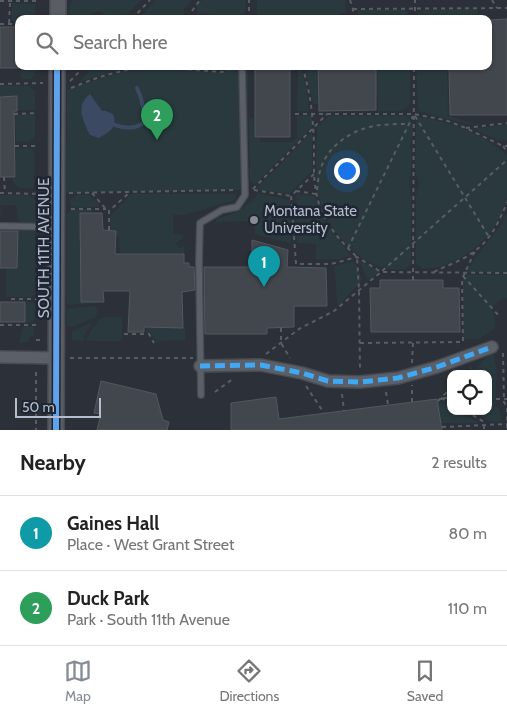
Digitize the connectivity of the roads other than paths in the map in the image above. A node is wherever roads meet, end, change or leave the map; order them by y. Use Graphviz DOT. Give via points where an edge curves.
graph roads {
  1 [pos="58,0"];
  2 [pos="58,15"];
  3 [pos="57,70"];
  4 [pos="242,70"];
  5 [pos="0,226"];
  6 [pos="57,227"];
  7 [pos="492,347"];
  8 [pos="0,358"];
  9 [pos="57,358"];
  10 [pos="200,362"];
  11 [pos="201,395"];
  12 [pos="56,430"];
  1 -- 2 [label="street"];
  3 -- 6 [label="street, SOUTH 11TH AVENUE"];
  4 -- 10 [label="lane" via="245,195 237,207 222,210 200,223"];
  5 -- 6 [label="lane"];
  6 -- 9 [label="street, SOUTH 11TH AVENUE"];
  7 -- 10 [label="street" via="398,378 360,382 328,381 261,365"];
  8 -- 9 [label="street"];
  9 -- 12 [label="street, SOUTH 11TH AVENUE"];
  10 -- 11 [label="lane"];
}
